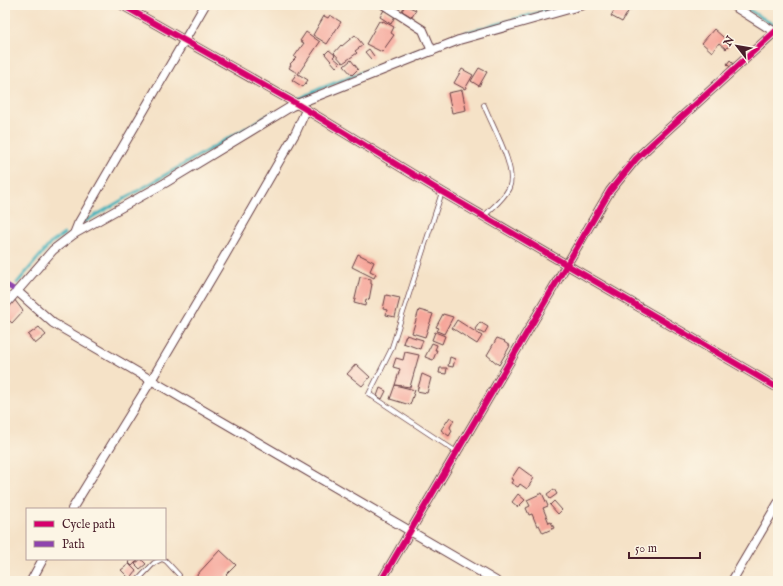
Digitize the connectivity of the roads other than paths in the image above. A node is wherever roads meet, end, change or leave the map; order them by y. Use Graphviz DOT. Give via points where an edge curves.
graph roads {
  1 [pos="122,5"];
  2 [pos="205,5"];
  3 [pos="384,5"];
  4 [pos="583,5"];
  5 [pos="732,5"];
  6 [pos="777,32"];
  7 [pos="184,41"];
  8 [pos="432,51"];
  9 [pos="297,104"];
  10 [pos="484,106"];
  11 [pos="306,110"];
  12 [pos="442,192"];
  13 [pos="484,217"];
  14 [pos="74,234"];
  15 [pos="566,264"];
  16 [pos="17,291"];
  17 [pos="5,305"];
  18 [pos="152,379"];
  19 [pos="778,388"];
  20 [pos="455,452"];
  21 [pos="778,503"];
  22 [pos="73,508"];
  23 [pos="411,531"];
  24 [pos="42,560"];
  25 [pos="160,560"];
  26 [pos="164,560"];
  27 [pos="179,575"];
  28 [pos="31,581"];
  29 [pos="137,581"];
  30 [pos="381,581"];
  31 [pos="496,581"];
  32 [pos="732,581"];
  1 -- 7 [label="street"];
  2 -- 7 [label="street"];
  3 -- 8 [label="street" via="423,30"];
  4 -- 8 [label="street" via="460,40"];
  5 -- 6 [label="street"];
  6 -- 15 [label="street" via="636,159 610,191"];
  7 -- 9 [label="street"];
  7 -- 14 [label="street"];
  8 -- 9 [label="street"];
  9 -- 11 [label="street"];
  9 -- 14 [label="street"];
  10 -- 13 [label="lane" via="511,178 509,189"];
  11 -- 12 [label="street"];
  11 -- 18 [label="street" via="296,132"];
  12 -- 13 [label="street"];
  12 -- 20 [label="lane" via="391,350 370,394"];
  13 -- 15 [label="street"];
  14 -- 16 [label="street" via="53,250"];
  15 -- 19 [label="street"];
  15 -- 20 [label="street"];
  16 -- 17 [label="street"];
  16 -- 18 [label="street" via="53,323"];
  18 -- 22 [label="street"];
  18 -- 23 [label="street"];
  20 -- 23 [label="street"];
  21 -- 32 [label="street"];
  23 -- 30 [label="street"];
  23 -- 31 [label="street"];
  24 -- 28 [label="street"];
  25 -- 29 [label="lane"];
  26 -- 27 [label="lane"];
}
